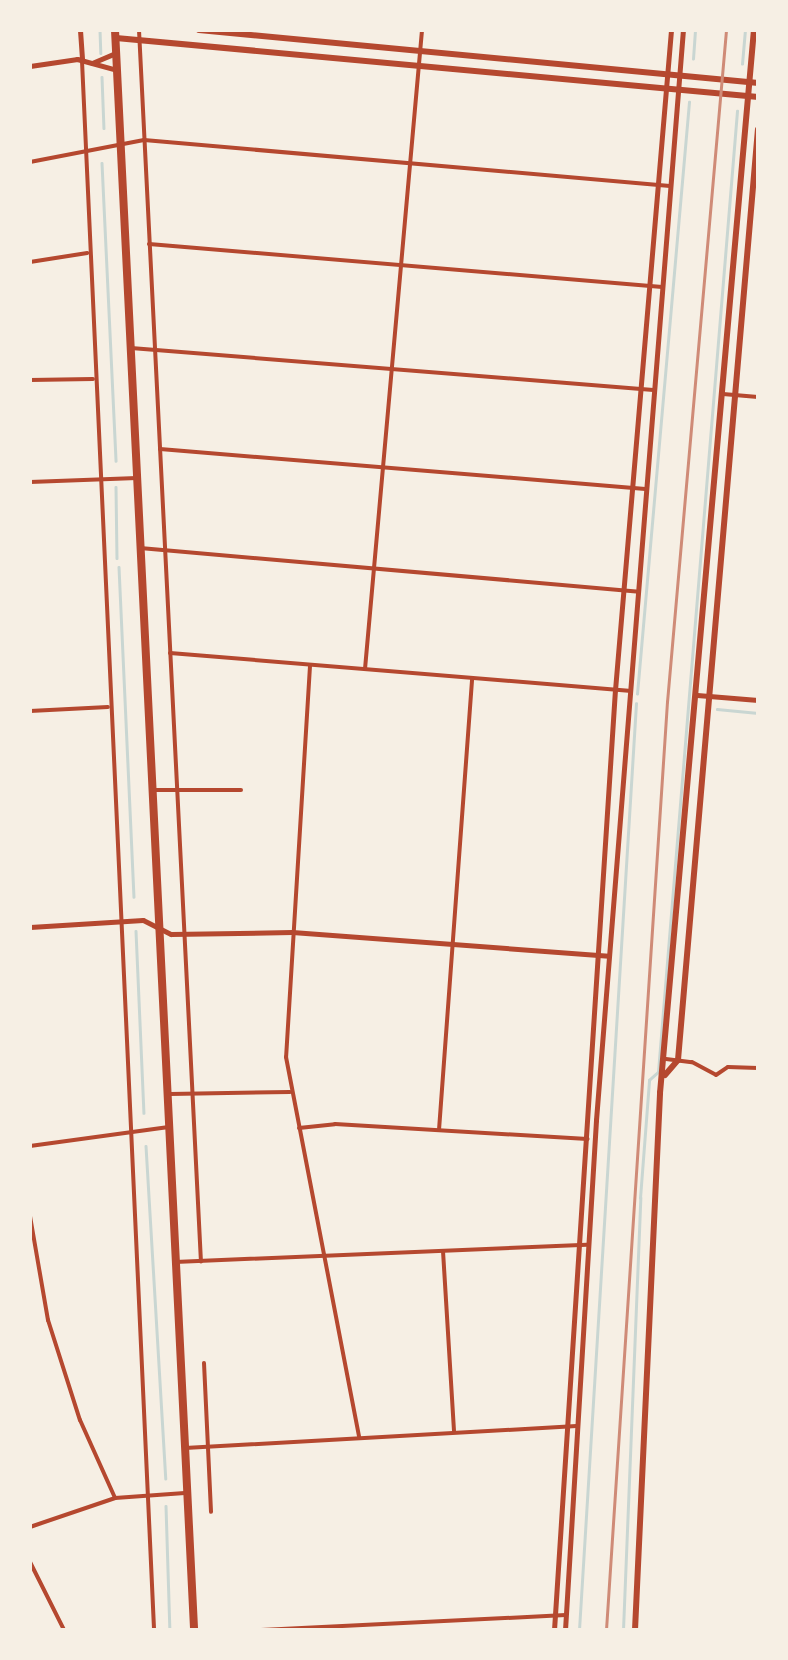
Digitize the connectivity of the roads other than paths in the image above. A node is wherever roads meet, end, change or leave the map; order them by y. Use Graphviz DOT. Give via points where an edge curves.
graph roads {
  1 [pos="80,30"];
  2 [pos="138,30"];
  3 [pos="199,30"];
  4 [pos="422,30"];
  5 [pos="672,30"];
  6 [pos="683,30"];
  7 [pos="754,30"];
  8 [pos="116,34"];
  9 [pos="139,40"];
  10 [pos="420,50"];
  11 [pos="116,53"];
  12 [pos="82,60"];
  13 [pos="92,63"];
  14 [pos="419,64"];
  15 [pos="30,66"];
  16 [pos="117,70"];
  17 [pos="668,72"];
  18 [pos="680,74"];
  19 [pos="754,82"];
  20 [pos="666,86"];
  21 [pos="679,86"];
  22 [pos="748,95"];
  23 [pos="758,97"];
  24 [pos="758,129"];
  25 [pos="144,140"];
  26 [pos="121,148"];
  27 [pos="82,154"];
  28 [pos="30,162"];
  29 [pos="410,163"];
  30 [pos="658,185"];
  31 [pos="670,186"];
  32 [pos="149,244"];
  33 [pos="87,253"];
  34 [pos="30,262"];
  35 [pos="401,265"];
  36 [pos="650,286"];
  37 [pos="662,287"];
  38 [pos="131,348"];
  39 [pos="154,350"];
  40 [pos="392,369"];
  41 [pos="93,378"];
  42 [pos="30,380"];
  43 [pos="641,389"];
  44 [pos="653,390"];
  45 [pos="723,394"];
  46 [pos="736,395"];
  47 [pos="758,397"];
  48 [pos="160,450"];
  49 [pos="383,468"];
  50 [pos="137,478"];
  51 [pos="97,479"];
  52 [pos="30,482"];
  53 [pos="633,488"];
  54 [pos="645,490"];
  55 [pos="140,548"];
  56 [pos="165,550"];
  57 [pos="374,569"];
  58 [pos="624,591"];
  59 [pos="636,592"];
  60 [pos="170,652"];
  61 [pos="310,666"];
  62 [pos="365,669"];
  63 [pos="472,678"];
  64 [pos="614,690"];
  65 [pos="628,691"];
  66 [pos="697,694"];
  67 [pos="710,696"];
  68 [pos="758,700"];
  69 [pos="108,707"];
  70 [pos="30,710"];
  71 [pos="152,790"];
  72 [pos="177,790"];
  73 [pos="241,790"];
  74 [pos="119,921"];
  75 [pos="30,927"];
  76 [pos="159,928"];
  77 [pos="292,932"];
  78 [pos="185,934"];
  79 [pos="452,944"];
  80 [pos="596,955"];
  81 [pos="608,956"];
  82 [pos="668,1022"];
  83 [pos="681,1024"];
  84 [pos="666,1059"];
  85 [pos="678,1060"];
  86 [pos="758,1068"];
  87 [pos="664,1076"];
  88 [pos="290,1092"];
  89 [pos="193,1093"];
  90 [pos="167,1094"];
  91 [pos="169,1128"];
  92 [pos="299,1128"];
  93 [pos="439,1130"];
  94 [pos="129,1131"];
  95 [pos="582,1138"];
  96 [pos="594,1139"];
  97 [pos="30,1146"];
  98 [pos="30,1216"];
  99 [pos="576,1245"];
  100 [pos="586,1245"];
  101 [pos="444,1251"];
  102 [pos="328,1256"];
  103 [pos="202,1261"];
  104 [pos="175,1262"];
  105 [pos="204,1363"];
  106 [pos="576,1426"];
  107 [pos="564,1427"];
  108 [pos="454,1432"];
  109 [pos="359,1437"];
  110 [pos="208,1446"];
  111 [pos="185,1448"];
  112 [pos="187,1493"];
  113 [pos="148,1496"];
  114 [pos="115,1498"];
  115 [pos="211,1512"];
  116 [pos="30,1527"];
  117 [pos="30,1562"];
  118 [pos="555,1615"];
  119 [pos="566,1615"];
  120 [pos="363,1627"];
  121 [pos="64,1630"];
  122 [pos="154,1630"];
  123 [pos="194,1630"];
  124 [pos="261,1630"];
  125 [pos="554,1630"];
  126 [pos="565,1630"];
  127 [pos="635,1630"];
  1 -- 12 [label="street"];
  2 -- 9 [label="street"];
  3 -- 10 [label="main road"];
  4 -- 10 [label="street"];
  5 -- 17 [label="street"];
  6 -- 18 [label="street"];
  7 -- 19 [label="main road"];
  8 -- 9 [label="main road"];
  8 -- 11 [label="main road"];
  9 -- 14 [label="main road"];
  9 -- 25 [label="street"];
  10 -- 14 [label="street"];
  10 -- 17 [label="main road"];
  11 -- 13 [label="street"];
  11 -- 16 [label="main road"];
  12 -- 13 [label="street"];
  12 -- 15 [label="street"];
  12 -- 27 [label="street"];
  13 -- 16 [label="street"];
  14 -- 20 [label="main road"];
  14 -- 29 [label="street"];
  16 -- 26 [label="main road"];
  17 -- 18 [label="main road"];
  17 -- 20 [label="street"];
  18 -- 19 [label="main road"];
  18 -- 21 [label="street"];
  19 -- 22 [label="main road"];
  20 -- 21 [label="main road"];
  20 -- 30 [label="street"];
  21 -- 22 [label="main road"];
  21 -- 31 [label="street"];
  22 -- 23 [label="main road"];
  22 -- 45 [label="main road"];
  24 -- 46 [label="main road"];
  25 -- 26 [label="street"];
  25 -- 29 [label="street"];
  25 -- 32 [label="street"];
  26 -- 27 [label="street"];
  26 -- 38 [label="main road"];
  27 -- 28 [label="street"];
  27 -- 33 [label="street"];
  29 -- 30 [label="street"];
  29 -- 35 [label="street"];
  30 -- 31 [label="street"];
  30 -- 36 [label="street"];
  31 -- 37 [label="street"];
  32 -- 35 [label="street"];
  32 -- 39 [label="street"];
  33 -- 34 [label="street"];
  33 -- 41 [label="street"];
  35 -- 36 [label="street"];
  35 -- 40 [label="street"];
  36 -- 37 [label="street"];
  36 -- 43 [label="street"];
  37 -- 44 [label="street"];
  38 -- 39 [label="street"];
  38 -- 50 [label="main road"];
  39 -- 40 [label="street"];
  39 -- 48 [label="street"];
  40 -- 43 [label="street"];
  40 -- 49 [label="street"];
  41 -- 42 [label="street"];
  41 -- 51 [label="street"];
  43 -- 44 [label="street"];
  43 -- 53 [label="street"];
  44 -- 54 [label="street"];
  45 -- 46 [label="street"];
  45 -- 66 [label="main road"];
  46 -- 47 [label="street"];
  46 -- 67 [label="main road"];
  48 -- 49 [label="street"];
  48 -- 56 [label="street"];
  49 -- 53 [label="street"];
  49 -- 57 [label="street"];
  50 -- 51 [label="street"];
  50 -- 55 [label="main road"];
  51 -- 52 [label="street"];
  51 -- 69 [label="street"];
  53 -- 54 [label="street"];
  53 -- 58 [label="street"];
  54 -- 59 [label="street"];
  55 -- 56 [label="street"];
  55 -- 71 [label="main road"];
  56 -- 57 [label="street"];
  56 -- 60 [label="street"];
  57 -- 58 [label="street"];
  57 -- 62 [label="street"];
  58 -- 59 [label="street"];
  58 -- 64 [label="street"];
  59 -- 65 [label="street"];
  60 -- 61 [label="street"];
  60 -- 72 [label="street"];
  61 -- 62 [label="street"];
  61 -- 77 [label="street"];
  62 -- 63 [label="street"];
  63 -- 64 [label="street"];
  63 -- 79 [label="street"];
  64 -- 65 [label="street"];
  64 -- 80 [label="street"];
  65 -- 81 [label="street"];
  66 -- 67 [label="street"];
  66 -- 82 [label="main road"];
  67 -- 68 [label="street"];
  67 -- 83 [label="main road"];
  69 -- 70 [label="street"];
  69 -- 74 [label="street"];
  71 -- 72 [label="street"];
  71 -- 76 [label="main road"];
  72 -- 73 [label="street"];
  72 -- 78 [label="street"];
  74 -- 75 [label="street"];
  74 -- 76 [label="street" via="143,920"];
  74 -- 94 [label="street"];
  76 -- 78 [label="street"];
  76 -- 90 [label="main road"];
  77 -- 78 [label="street"];
  77 -- 79 [label="street"];
  77 -- 88 [label="street"];
  78 -- 89 [label="street"];
  79 -- 80 [label="street"];
  79 -- 93 [label="street"];
  80 -- 81 [label="street"];
  80 -- 95 [label="street"];
  81 -- 96 [label="street"];
  82 -- 83 [label="main road"];
  82 -- 84 [label="main road"];
  83 -- 85 [label="main road"];
  84 -- 85 [label="street"];
  84 -- 87 [label="main road"];
  85 -- 86 [label="street" via="716,1075 728,1066"];
  85 -- 87 [label="main road"];
  87 -- 127 [label="main road"];
  88 -- 89 [label="street"];
  88 -- 92 [label="street"];
  89 -- 90 [label="street"];
  89 -- 103 [label="street"];
  90 -- 91 [label="main road"];
  91 -- 94 [label="street"];
  91 -- 104 [label="main road"];
  92 -- 93 [label="street"];
  92 -- 102 [label="street"];
  93 -- 95 [label="street"];
  94 -- 97 [label="street"];
  94 -- 113 [label="street"];
  95 -- 96 [label="street"];
  95 -- 99 [label="street"];
  96 -- 100 [label="street"];
  98 -- 114 [label="street" via="52,1335"];
  99 -- 100 [label="street"];
  99 -- 101 [label="street"];
  99 -- 107 [label="street"];
  100 -- 106 [label="street"];
  101 -- 102 [label="street"];
  101 -- 108 [label="street"];
  102 -- 103 [label="street"];
  102 -- 109 [label="street"];
  103 -- 104 [label="street"];
  104 -- 111 [label="main road"];
  105 -- 110 [label="street"];
  106 -- 107 [label="street"];
  106 -- 119 [label="street"];
  107 -- 108 [label="street"];
  107 -- 118 [label="street"];
  108 -- 109 [label="street"];
  109 -- 110 [label="street"];
  110 -- 111 [label="street"];
  110 -- 115 [label="street"];
  111 -- 112 [label="main road"];
  112 -- 113 [label="street"];
  112 -- 123 [label="main road"];
  113 -- 114 [label="street"];
  113 -- 122 [label="street"];
  114 -- 116 [label="street"];
  117 -- 121 [label="street"];
  118 -- 119 [label="street"];
  118 -- 120 [label="street"];
  118 -- 125 [label="street"];
  119 -- 126 [label="street"];
  120 -- 124 [label="street"];
}
